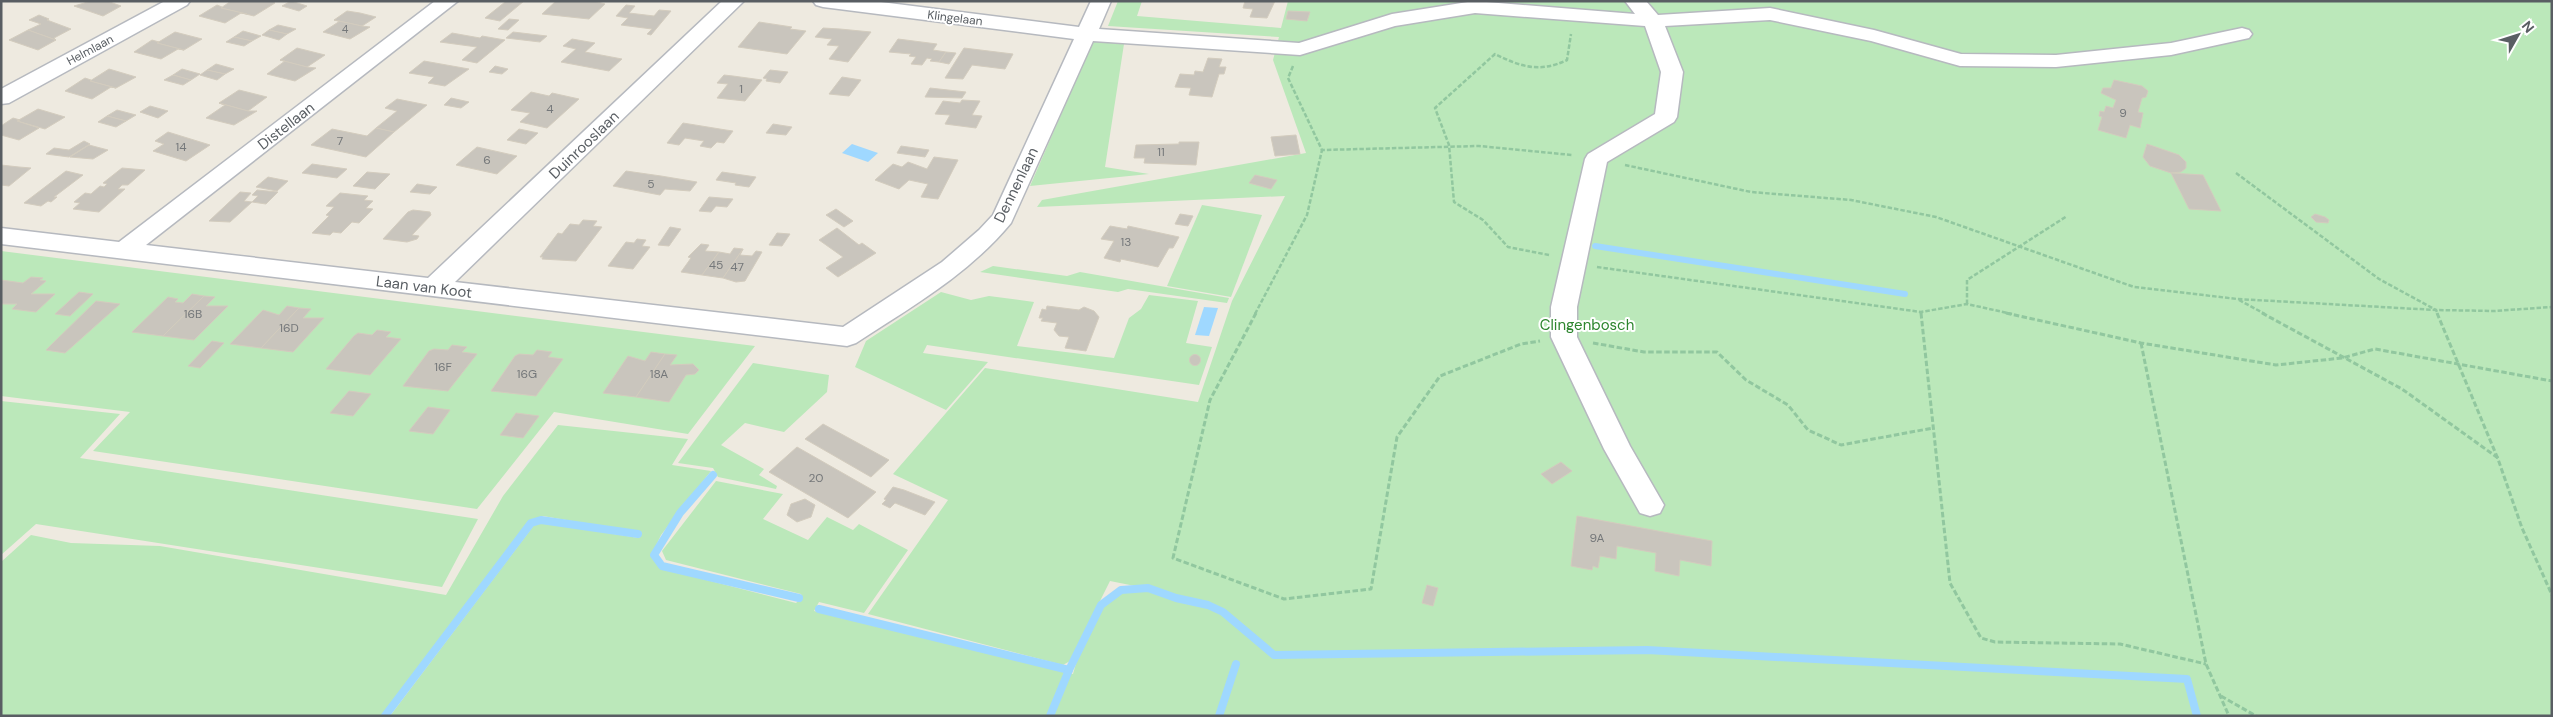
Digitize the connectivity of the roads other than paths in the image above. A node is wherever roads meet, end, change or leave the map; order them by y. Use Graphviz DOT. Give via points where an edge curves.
graph roads {
  1 [pos="180,1"];
  2 [pos="448,1"];
  3 [pos="734,1"];
  4 [pos="823,1"];
  5 [pos="1101,1"];
  6 [pos="1635,1"];
  7 [pos="1654,21"];
  8 [pos="1086,34"];
  9 [pos="2242,34"];
  10 [pos="1,98"];
  11 [pos="1596,159"];
  12 [pos="1,236"];
  13 [pos="124,250"];
  14 [pos="433,288"];
  15 [pos="847,337"];
  16 [pos="1650,505"];
  1 -- 10 [label="street, Helmlaan"];
  2 -- 13 [label="street, Distellaan"];
  3 -- 14 [label="street, Duinrooslaan"];
  4 -- 8 [label="street, Klingelaan"];
  5 -- 8 [label="street, Dennenlaan"];
  6 -- 7 [label="street"];
  7 -- 8 [label="street, Klingelaan" via="1475,7 1392,20 1300,49"];
  7 -- 9 [label="street" via="1770,14 1874,36 1960,60 2056,61 2171,49"];
  7 -- 11 [label="lane" via="1672,72 1666,117"];
  8 -- 15 [label="street, Dennenlaan" via="1003,218 989,237 968,255"];
  11 -- 16 [label="street" via="1564,307 1564,338 1618,449"];
  12 -- 13 [label="street, Laan van Koot"];
  13 -- 14 [label="street, Laan van Koot"];
  14 -- 15 [label="street, Laan van Koot"];
}
